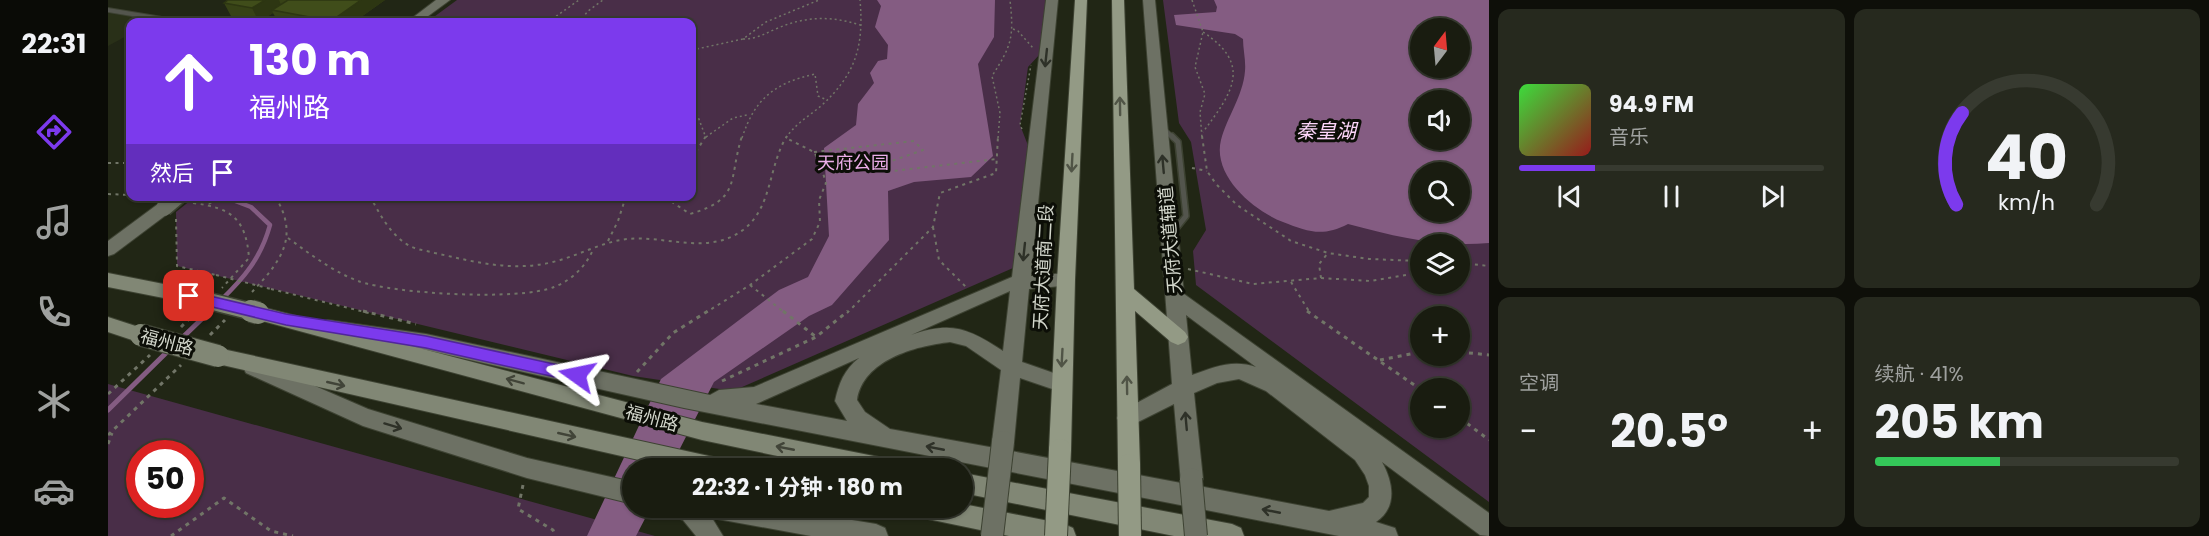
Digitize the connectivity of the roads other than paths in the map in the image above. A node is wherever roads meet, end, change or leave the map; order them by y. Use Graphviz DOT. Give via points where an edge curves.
graph roads {
  1 [pos="431,0"];
  2 [pos="444,0"];
  3 [pos="1052,0"];
  4 [pos="1082,0"];
  5 [pos="1118,0"];
  6 [pos="1149,0"];
  7 [pos="108,10"];
  8 [pos="156,18"];
  9 [pos="406,18"];
  10 [pos="419,18"];
  11 [pos="166,204"];
  12 [pos="108,236"];
  13 [pos="108,250"];
  14 [pos="108,280"];
  15 [pos="1066,280"];
  16 [pos="1021,282"];
  17 [pos="1125,292"];
  18 [pos="1175,297"];
  19 [pos="286,320"];
  20 [pos="108,324"];
  21 [pos="1178,337"];
  22 [pos="243,363"];
  23 [pos="1011,366"];
  24 [pos="1061,384"];
  25 [pos="1183,390"];
  26 [pos="684,399"];
  27 [pos="1128,418"];
  28 [pos="890,440"];
  29 [pos="673,458"];
  30 [pos="835,458"];
  31 [pos="973,485"];
  32 [pos="622,490"];
  33 [pos="973,517"];
  34 [pos="696,518"];
  35 [pos="769,518"];
  36 [pos="1328,522"];
  37 [pos="1489,527"];
  38 [pos="861,535"];
  39 [pos="711,536"];
  40 [pos="992,536"];
  41 [pos="1056,536"];
  42 [pos="1064,536"];
  43 [pos="1130,536"];
  44 [pos="1196,536"];
  45 [pos="1232,536"];
  46 [pos="1386,536"];
  1 -- 9 [label="main road"];
  2 -- 10 [label="main road"];
  3 -- 16 [label="main road, one-way"];
  4 -- 15 [label="highway, 天府大道南二段, one-way"];
  17 -- 5 [label="highway, one-way"];
  6 -- 18 [label="main road, 天府大道辅道"];
  7 -- 8 [label="street"];
  11 -- 12 [label="main road"];
  11 -- 13 [label="main road"];
  14 -- 19 [label="main road, 福州路, bridge"];
  15 -- 16 [label="main road"];
  15 -- 24 [label="highway, 天府大道南二段, one-way"];
  16 -- 23 [label="main road"];
  16 -- 26 [label="main road" via="756,395"];
  17 -- 21 [label="highway"];
  27 -- 17 [label="highway, one-way"];
  18 -- 21 [label="main road, 天府大道辅道"];
  18 -- 37 [label="main road"];
  19 -- 26 [label="main road" via="426,342"];
  30 -- 19 [label="main road, 福州路, one-way" via="702,431"];
  20 -- 22 [label="main road, 福州路, bridge"];
  21 -- 25 [label="main road, 天府大道辅道"];
  22 -- 29 [label="main road, 福州路, one-way"];
  22 -- 32 [label="main road, one-way" via="363,417 527,468"];
  23 -- 24 [label="main road"];
  23 -- 28 [label="main road" via="973,341 950,334 928,337 877,356 854,376 846,401 857,418"];
  23 -- 40 [label="main road, bridge"];
  24 -- 41 [label="highway, 天府大道南二段, bridge"];
  25 -- 27 [label="main road"];
  25 -- 36 [label="main road" via="1227,371 1259,377 1362,453 1375,470 1381,486 1380,501 1370,513"];
  44 -- 25 [label="main road, 天府大道辅道, one-way, bridge"];
  26 -- 28 [label="main road"];
  27 -- 43 [label="highway, bridge"];
  36 -- 28 [label="main road, one-way"];
  31 -- 45 [label="main road"];
  33 -- 42 [label="main road"];
  34 -- 39 [label="main road"];
  35 -- 38 [label="main road"];
  36 -- 46 [label="main road"];
}
